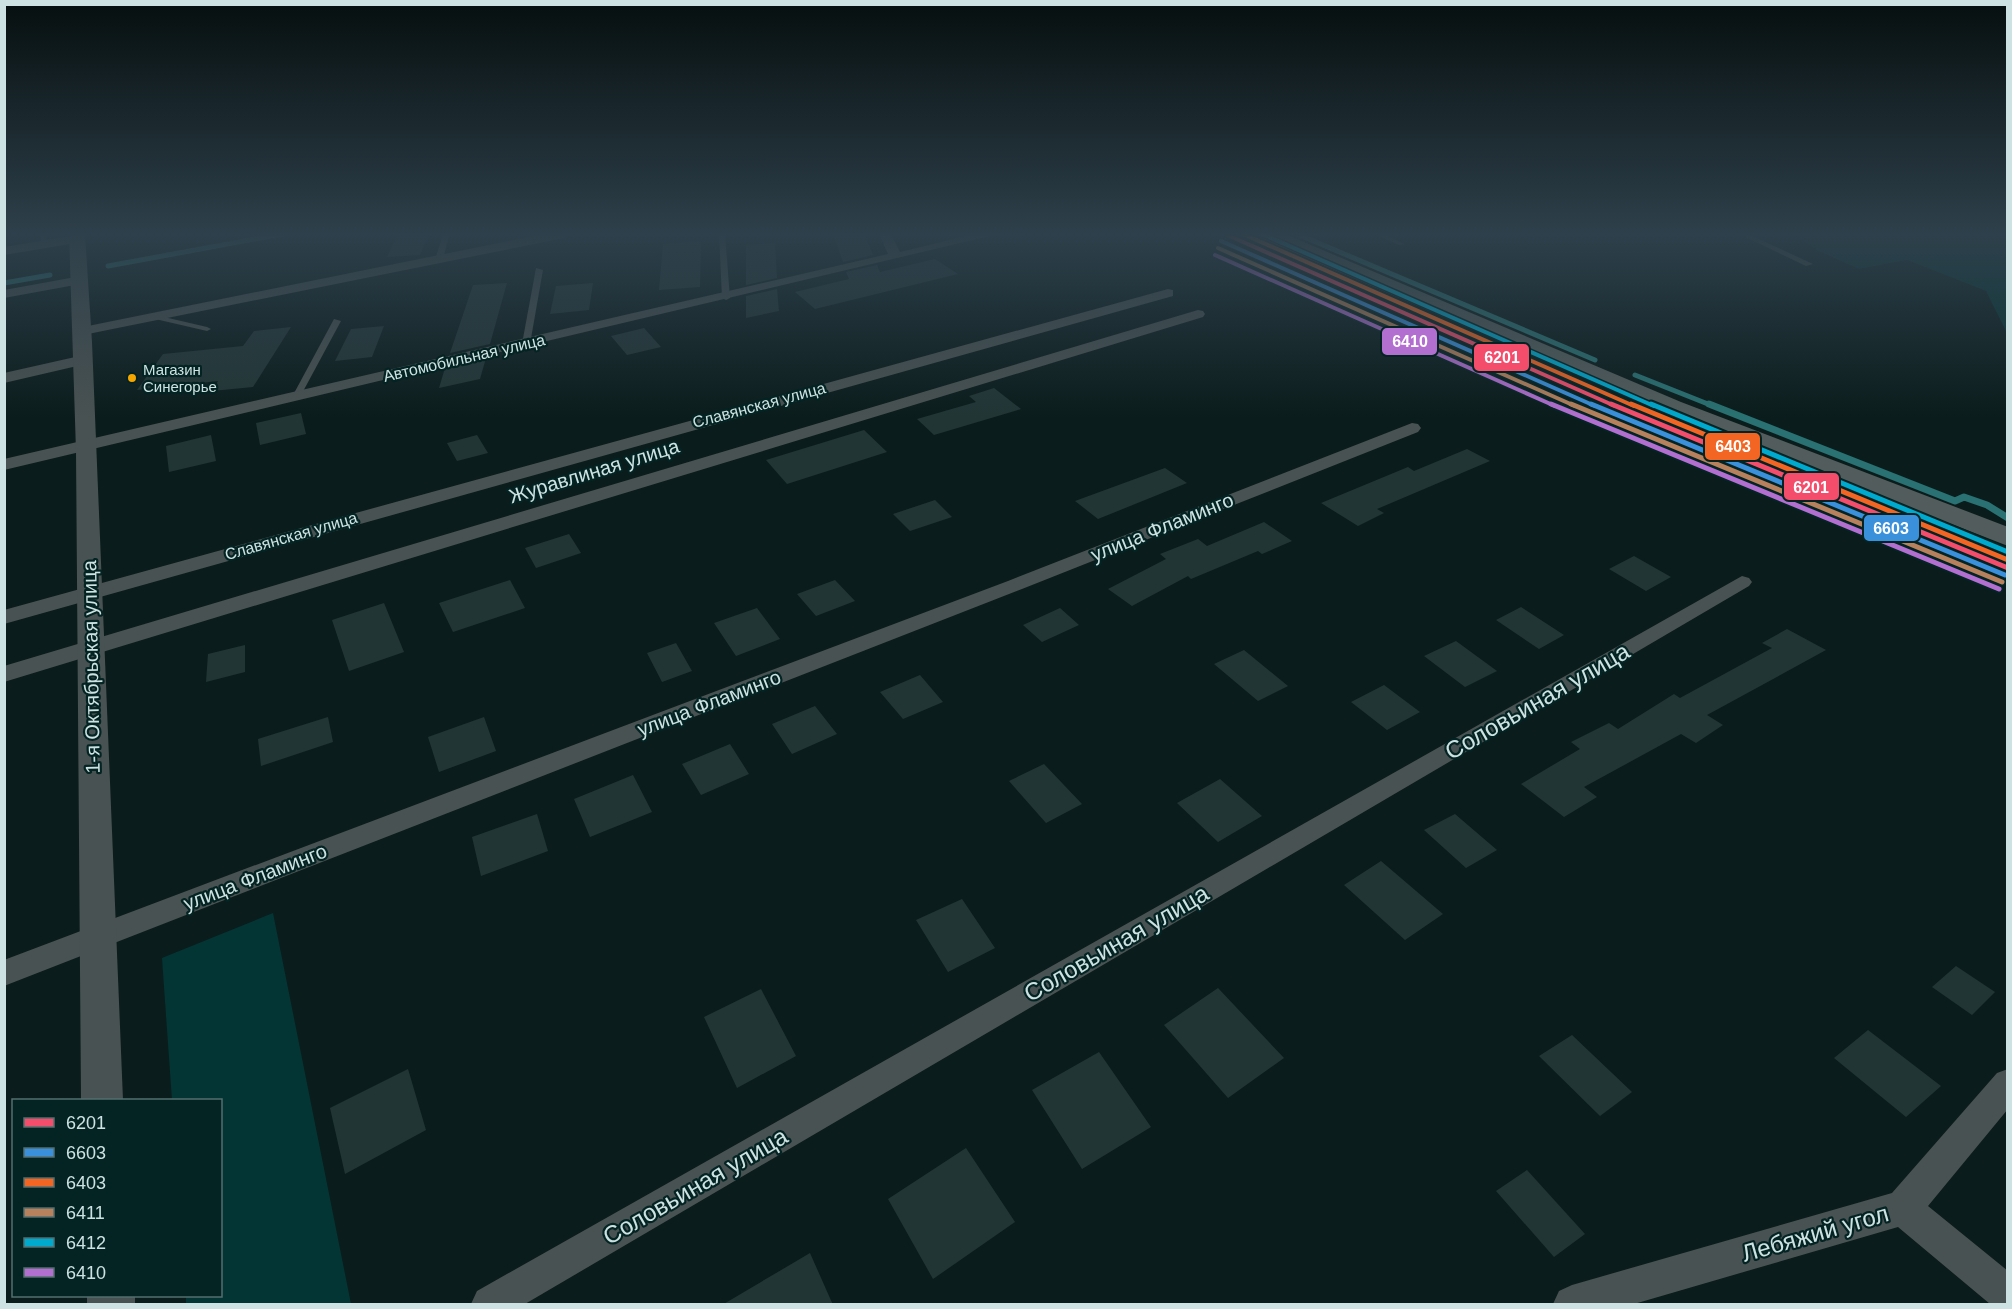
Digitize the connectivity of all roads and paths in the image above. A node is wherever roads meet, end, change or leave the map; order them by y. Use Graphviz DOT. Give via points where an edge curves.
graph roads {
  1 [pos="82,295"];
  2 [pos="260,295"];
  3 [pos="535,295"];
  4 [pos="737,295"];
  5 [pos="1160,295"];
  6 [pos="1411,295"];
  7 [pos="726,298"];
  8 [pos="1198,314"];
  9 [pos="154,316"];
  10 [pos="337,321"];
  11 [pos="207,329"];
  12 [pos="83,331"];
  13 [pos="526,344"];
  14 [pos="84,360"];
  15 [pos="4,378"];
  16 [pos="296,397"];
  17 [pos="1412,428"];
  18 [pos="87,446"];
  19 [pos="4,465"];
  20 [pos="2007,537"];
  21 [pos="1742,582"];
  22 [pos="89,592"];
  23 [pos="4,617"];
  24 [pos="91,649"];
  25 [pos="4,674"];
  26 [pos="96,938"];
  27 [pos="4,973"];
  28 [pos="2007,1084"];
  29 [pos="102,1099"];
  30 [pos="1903,1208"];
  31 [pos="2007,1295"];
  32 [pos="490,1305"];
  33 [pos="1572,1305"];
  1 -- 12 [label="street, 1-я Октябрьская улица"];
  2 -- 9 [label="street"];
  3 -- 13 [label="lane"];
  4 -- 7 [label="street, Автомобильная улица"];
  5 -- 22 [label="street, Славянская улица"];
  6 -- 20 [label="main road" via="1672,406"];
  7 -- 13 [label="street, Автомобильная улица"];
  8 -- 24 [label="street, Журавлиная улица"];
  9 -- 11 [label="lane"];
  9 -- 12 [label="street"];
  10 -- 16 [label="lane"];
  12 -- 14 [label="street, 1-я Октябрьская улица"];
  13 -- 16 [label="street, Автомобильная улица"];
  14 -- 15 [label="street"];
  14 -- 18 [label="street, 1-я Октябрьская улица"];
  16 -- 18 [label="street, Автомобильная улица"];
  17 -- 26 [label="street, улица Фламинго"];
  18 -- 19 [label="street, Автомобильная улица"];
  18 -- 22 [label="street, 1-я Октябрьская улица"];
  21 -- 32 [label="street, Соловьиная улица"];
  22 -- 23 [label="street, Славянская улица"];
  22 -- 24 [label="street, 1-я Октябрьская улица"];
  24 -- 25 [label="street, Журавлиная улица"];
  24 -- 26 [label="street, 1-я Октябрьская улица"];
  26 -- 27 [label="street, улица Фламинго"];
  26 -- 29 [label="street, 1-я Октябрьская улица"];
  28 -- 30 [label="street, Лебяжий угол"];
  30 -- 31 [label="street"];
  30 -- 33 [label="street, Лебяжий угол"];
}
